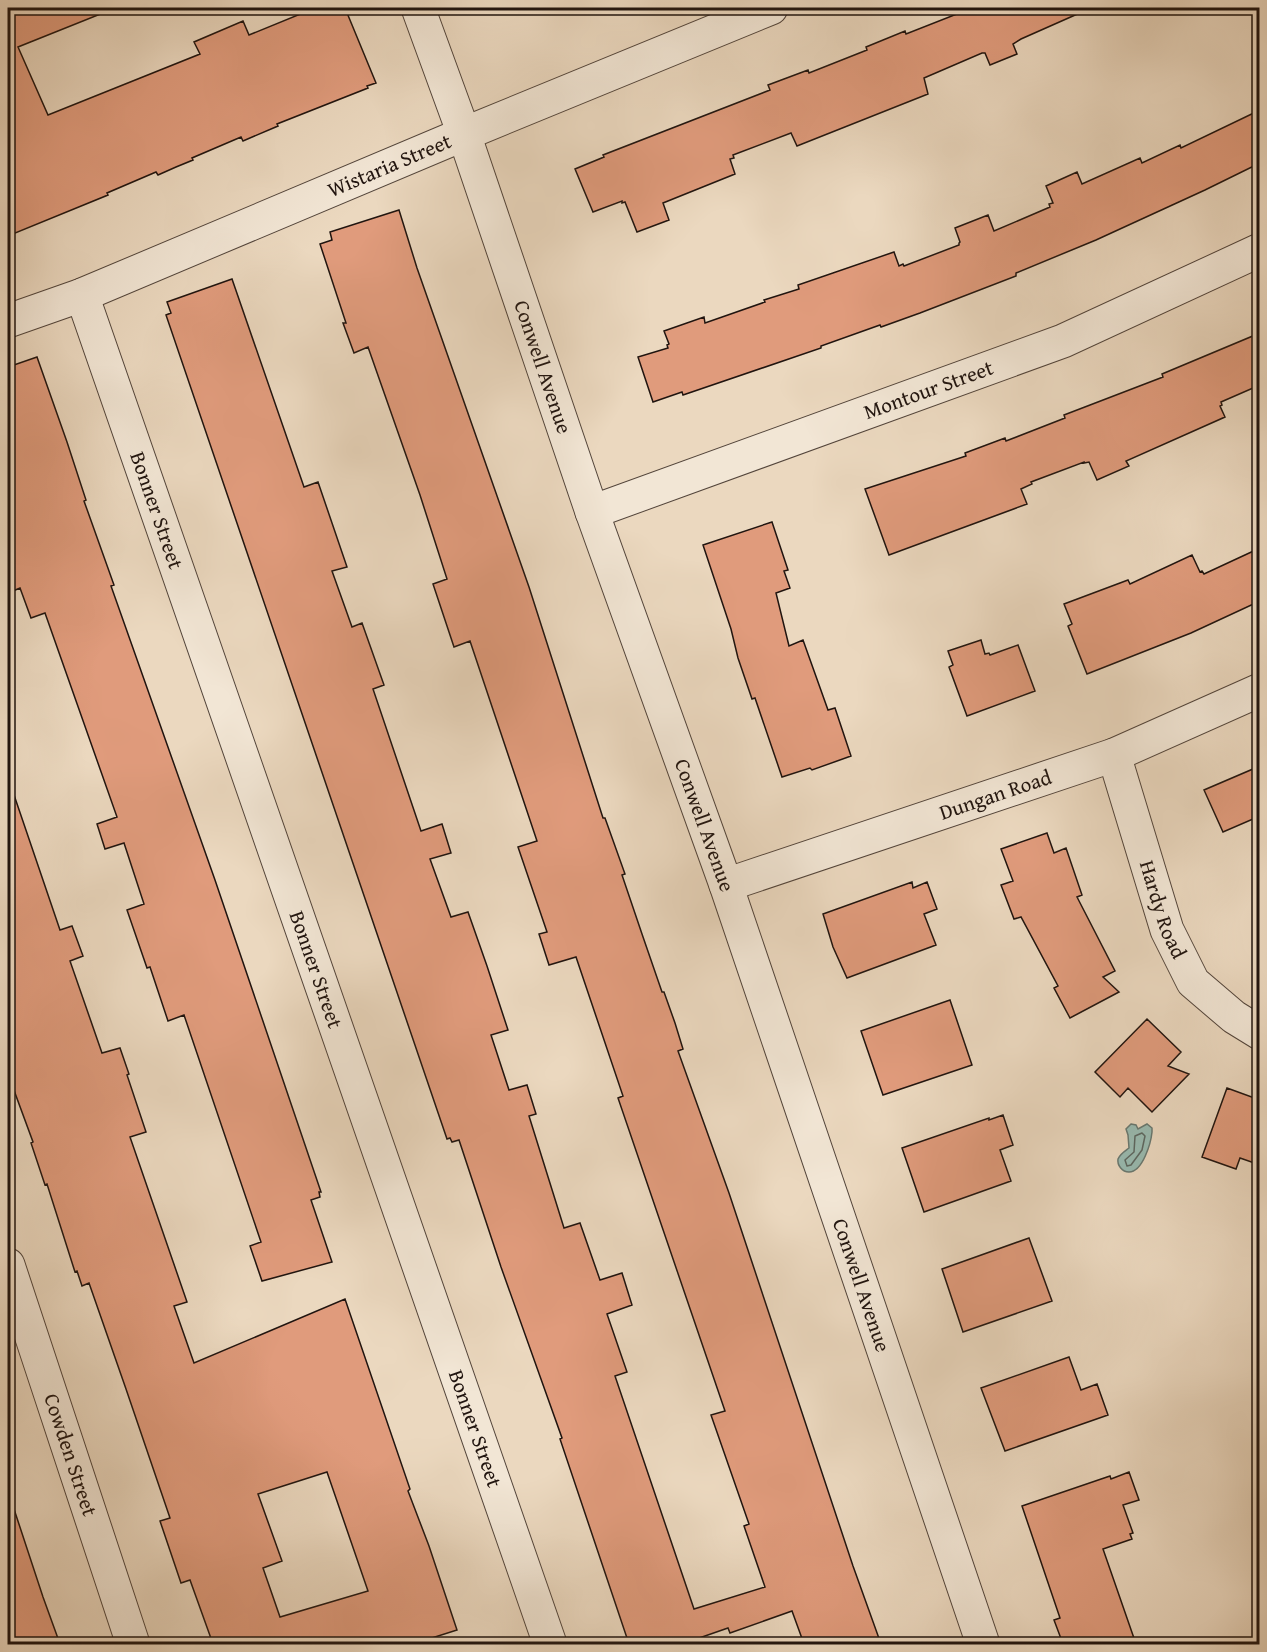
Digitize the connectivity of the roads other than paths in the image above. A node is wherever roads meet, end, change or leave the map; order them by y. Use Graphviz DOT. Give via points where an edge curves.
graph roads {
  1 [pos="418,8"];
  2 [pos="771,8"];
  3 [pos="464,134"];
  4 [pos="1260,250"];
  5 [pos="82,295"];
  6 [pos="8,321"];
  7 [pos="592,512"];
  8 [pos="1260,690"];
  9 [pos="1114,755"];
  10 [pos="726,885"];
  11 [pos="1260,1033"];
  12 [pos="8,1265"];
  13 [pos="133,1644"];
  14 [pos="550,1644"];
  15 [pos="983,1644"];
  1 -- 3 [label="street, Conwell Avenue"];
  2 -- 3 [label="street, Wistaria Street"];
  3 -- 5 [label="street, Wistaria Street"];
  3 -- 7 [label="street, Conwell Avenue"];
  4 -- 7 [label="street, Montour Street" via="1064,341"];
  5 -- 6 [label="street, Wistaria Street"];
  5 -- 14 [label="street, Bonner Street"];
  7 -- 10 [label="street, Conwell Avenue"];
  8 -- 9 [label="street, Dungan Road"];
  9 -- 10 [label="street, Dungan Road"];
  9 -- 11 [label="street, Hardy Road" via="1167,930 1193,982 1234,1017"];
  10 -- 15 [label="street, Conwell Avenue"];
  12 -- 13 [label="street, Cowden Street"];
}
